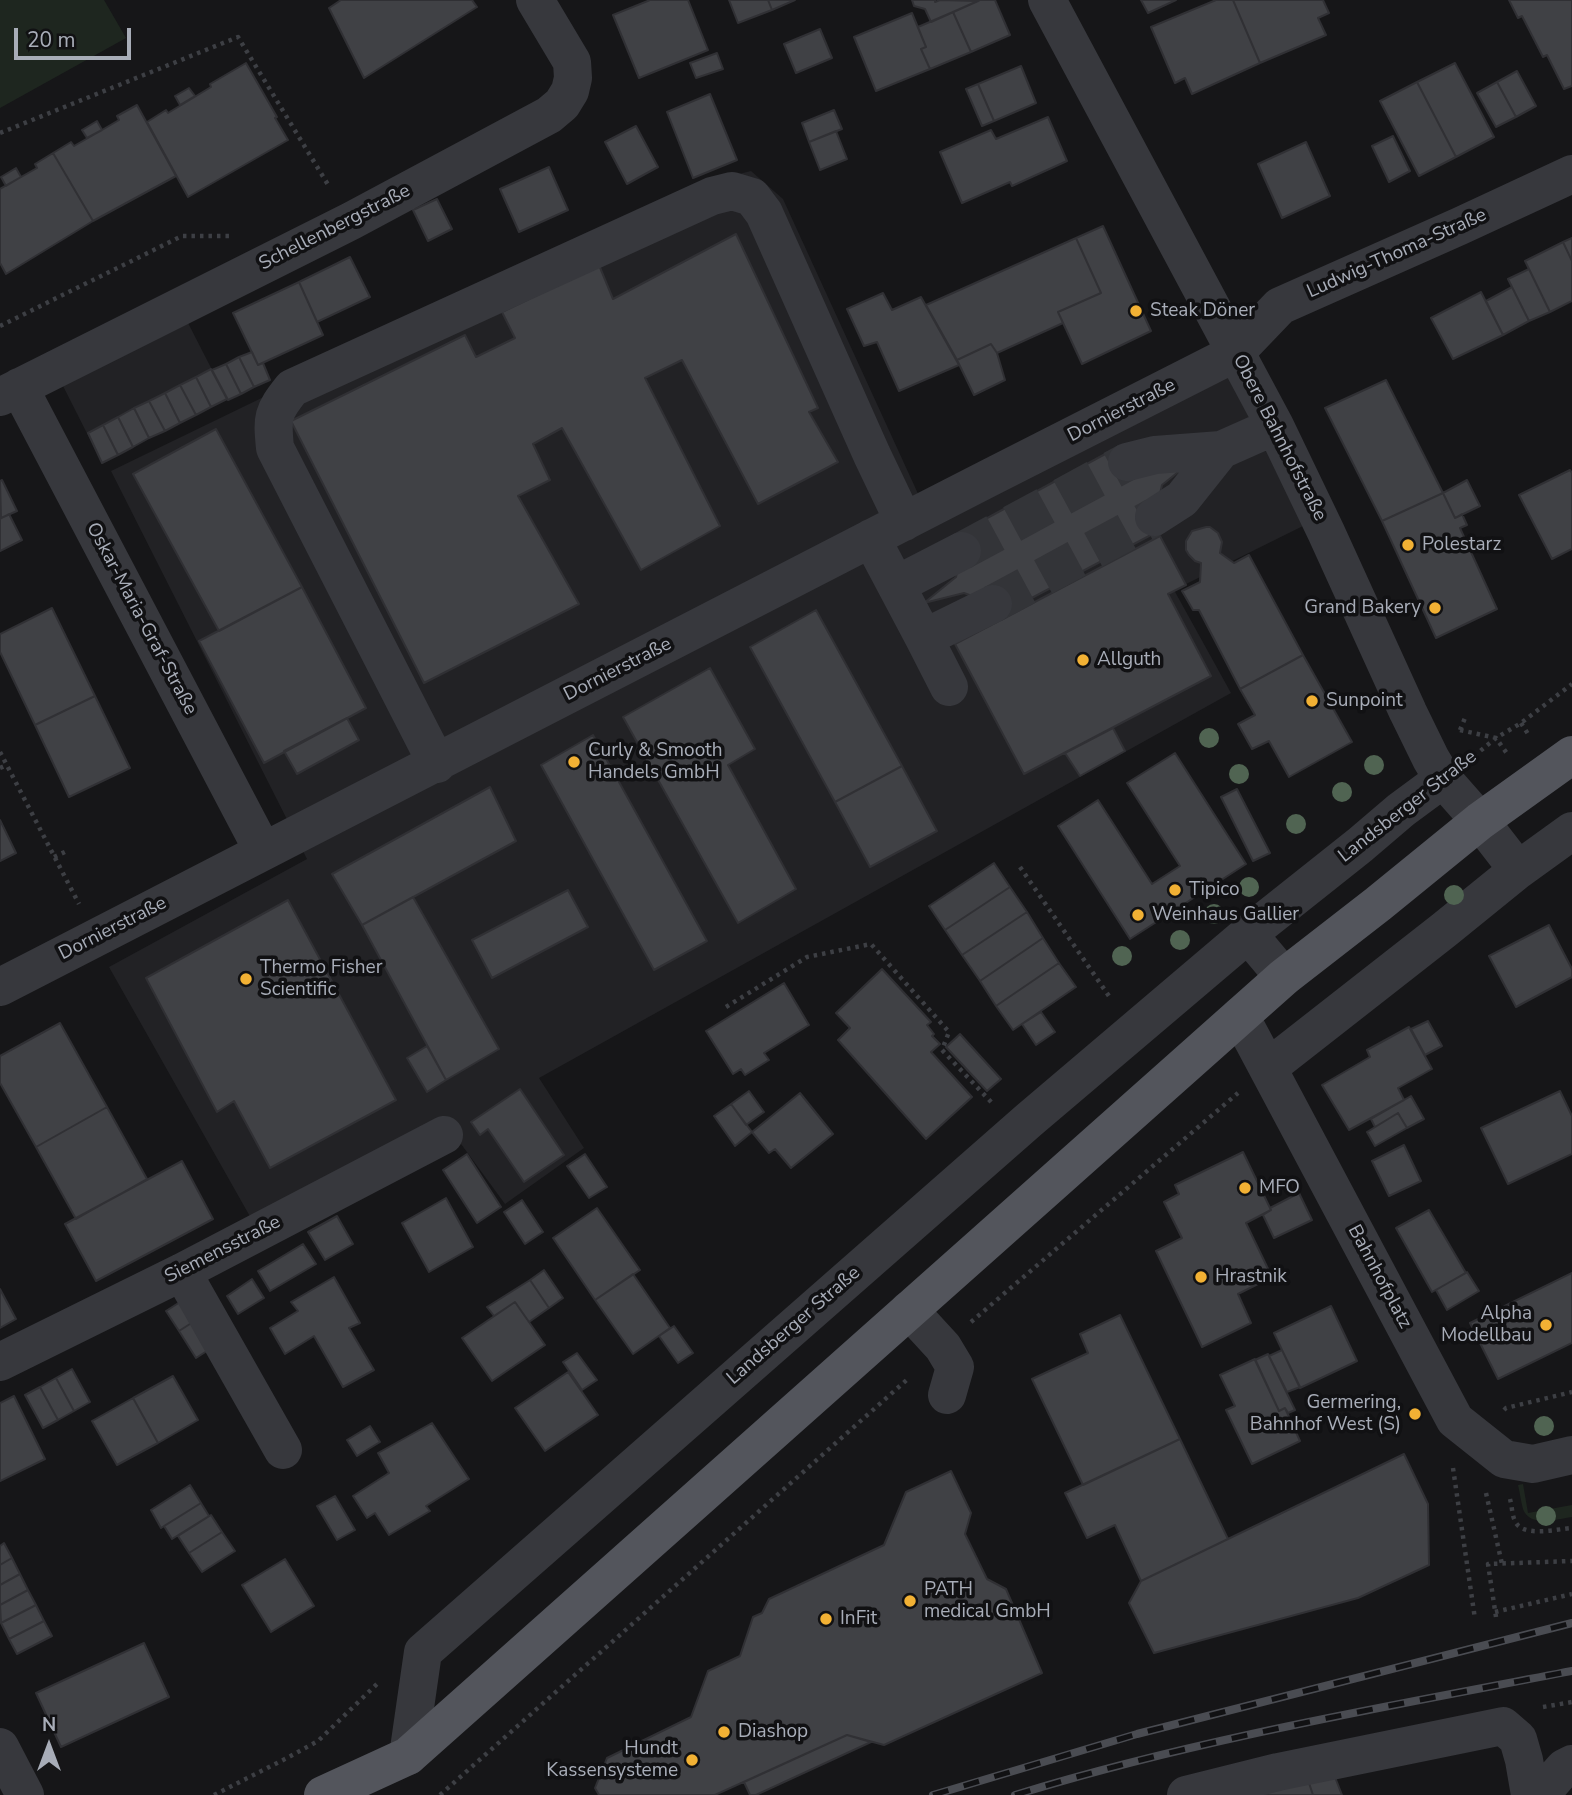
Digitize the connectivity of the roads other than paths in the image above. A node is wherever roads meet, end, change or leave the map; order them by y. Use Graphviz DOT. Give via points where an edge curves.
graph roads {
  1 [pos="536,0"];
  2 [pos="1047,0"];
  3 [pos="1572,174"];
  4 [pos="1235,353"];
  5 [pos="9,392"];
  6 [pos="1275,426"];
  7 [pos="1221,450"];
  8 [pos="1127,462"];
  9 [pos="1154,517"];
  10 [pos="888,530"];
  11 [pos="962,551"];
  12 [pos="896,585"];
  13 [pos="993,604"];
  14 [pos="924,638"];
  15 [pos="949,687"];
  16 [pos="1572,755"];
  17 [pos="437,764"];
  18 [pos="1443,779"];
  19 [pos="1480,821"];
  20 [pos="1572,831"];
  21 [pos="263,851"];
  22 [pos="1518,870"];
  23 [pos="1248,934"];
  24 [pos="1284,977"];
  25 [pos="0,987"];
  26 [pos="1240,1016"];
  27 [pos="1269,1067"];
  28 [pos="444,1135"];
  29 [pos="182,1272"];
  30 [pos="909,1310"];
  31 [pos="0,1362"];
  32 [pos="947,1395"];
  33 [pos="283,1450"];
  34 [pos="1572,1455"];
  35 [pos="0,1747"];
  36 [pos="408,1756"];
  37 [pos="1572,1764"];
  38 [pos="1527,1777"];
  39 [pos="25,1795"];
  40 [pos="323,1795"];
  41 [pos="1186,1795"];
  42 [pos="1540,1795"];
  1 -- 5 [label="street, Schellenbergstraße" via="572,62 570,91 550,115 351,222"];
  2 -- 4 [label="street, Obere Bahnhofstraße"];
  3 -- 4 [label="street, Ludwig-Thoma-Straße" via="1280,306"];
  4 -- 6 [label="street, Obere Bahnhofstraße"];
  4 -- 10 [label="street, Dornierstraße"];
  5 -- 21 [label="street, Oskar-Maria-Graf-Straße"];
  6 -- 7 [label="street"];
  6 -- 18 [label="street, Obere Bahnhofstraße"];
  7 -- 8 [label="street"];
  7 -- 9 [label="street" via="1182,499"];
  10 -- 12 [label="street"];
  10 -- 17 [label="street, Dornierstraße"];
  10 -- 17 [label="street" via="872,455 764,213 752,197 732,191 712,196 292,388 277,406 275,448"];
  11 -- 12 [label="street"];
  12 -- 14 [label="street"];
  13 -- 14 [label="street"];
  14 -- 15 [label="street"];
  16 -- 19 [label="main road"];
  17 -- 21 [label="street, Dornierstraße"];
  18 -- 19 [label="street, Obere Bahnhofstraße"];
  18 -- 23 [label="street, Landsberger Straße"];
  19 -- 22 [label="street, Obere Bahnhofstraße"];
  19 -- 24 [label="main road"];
  20 -- 22 [label="street"];
  21 -- 25 [label="street, Dornierstraße"];
  22 -- 27 [label="street"];
  23 -- 24 [label="street"];
  23 -- 36 [label="street, Landsberger Straße" via="423,1652"];
  24 -- 26 [label="main road"];
  26 -- 27 [label="street, Bahnhofplatz"];
  26 -- 30 [label="main road"];
  27 -- 34 [label="street, Bahnhofplatz" via="1455,1420 1504,1459 1533,1464"];
  28 -- 29 [label="street, Siemensstraße"];
  29 -- 31 [label="street, Siemensstraße"];
  29 -- 33 [label="street"];
  30 -- 32 [label="street" via="956,1367"];
  30 -- 36 [label="main road"];
  35 -- 39 [label="street"];
  36 -- 40 [label="main road"];
  37 -- 42 [label="street"];
  38 -- 41 [label="street" via="1518,1739 1503,1726"];
}
